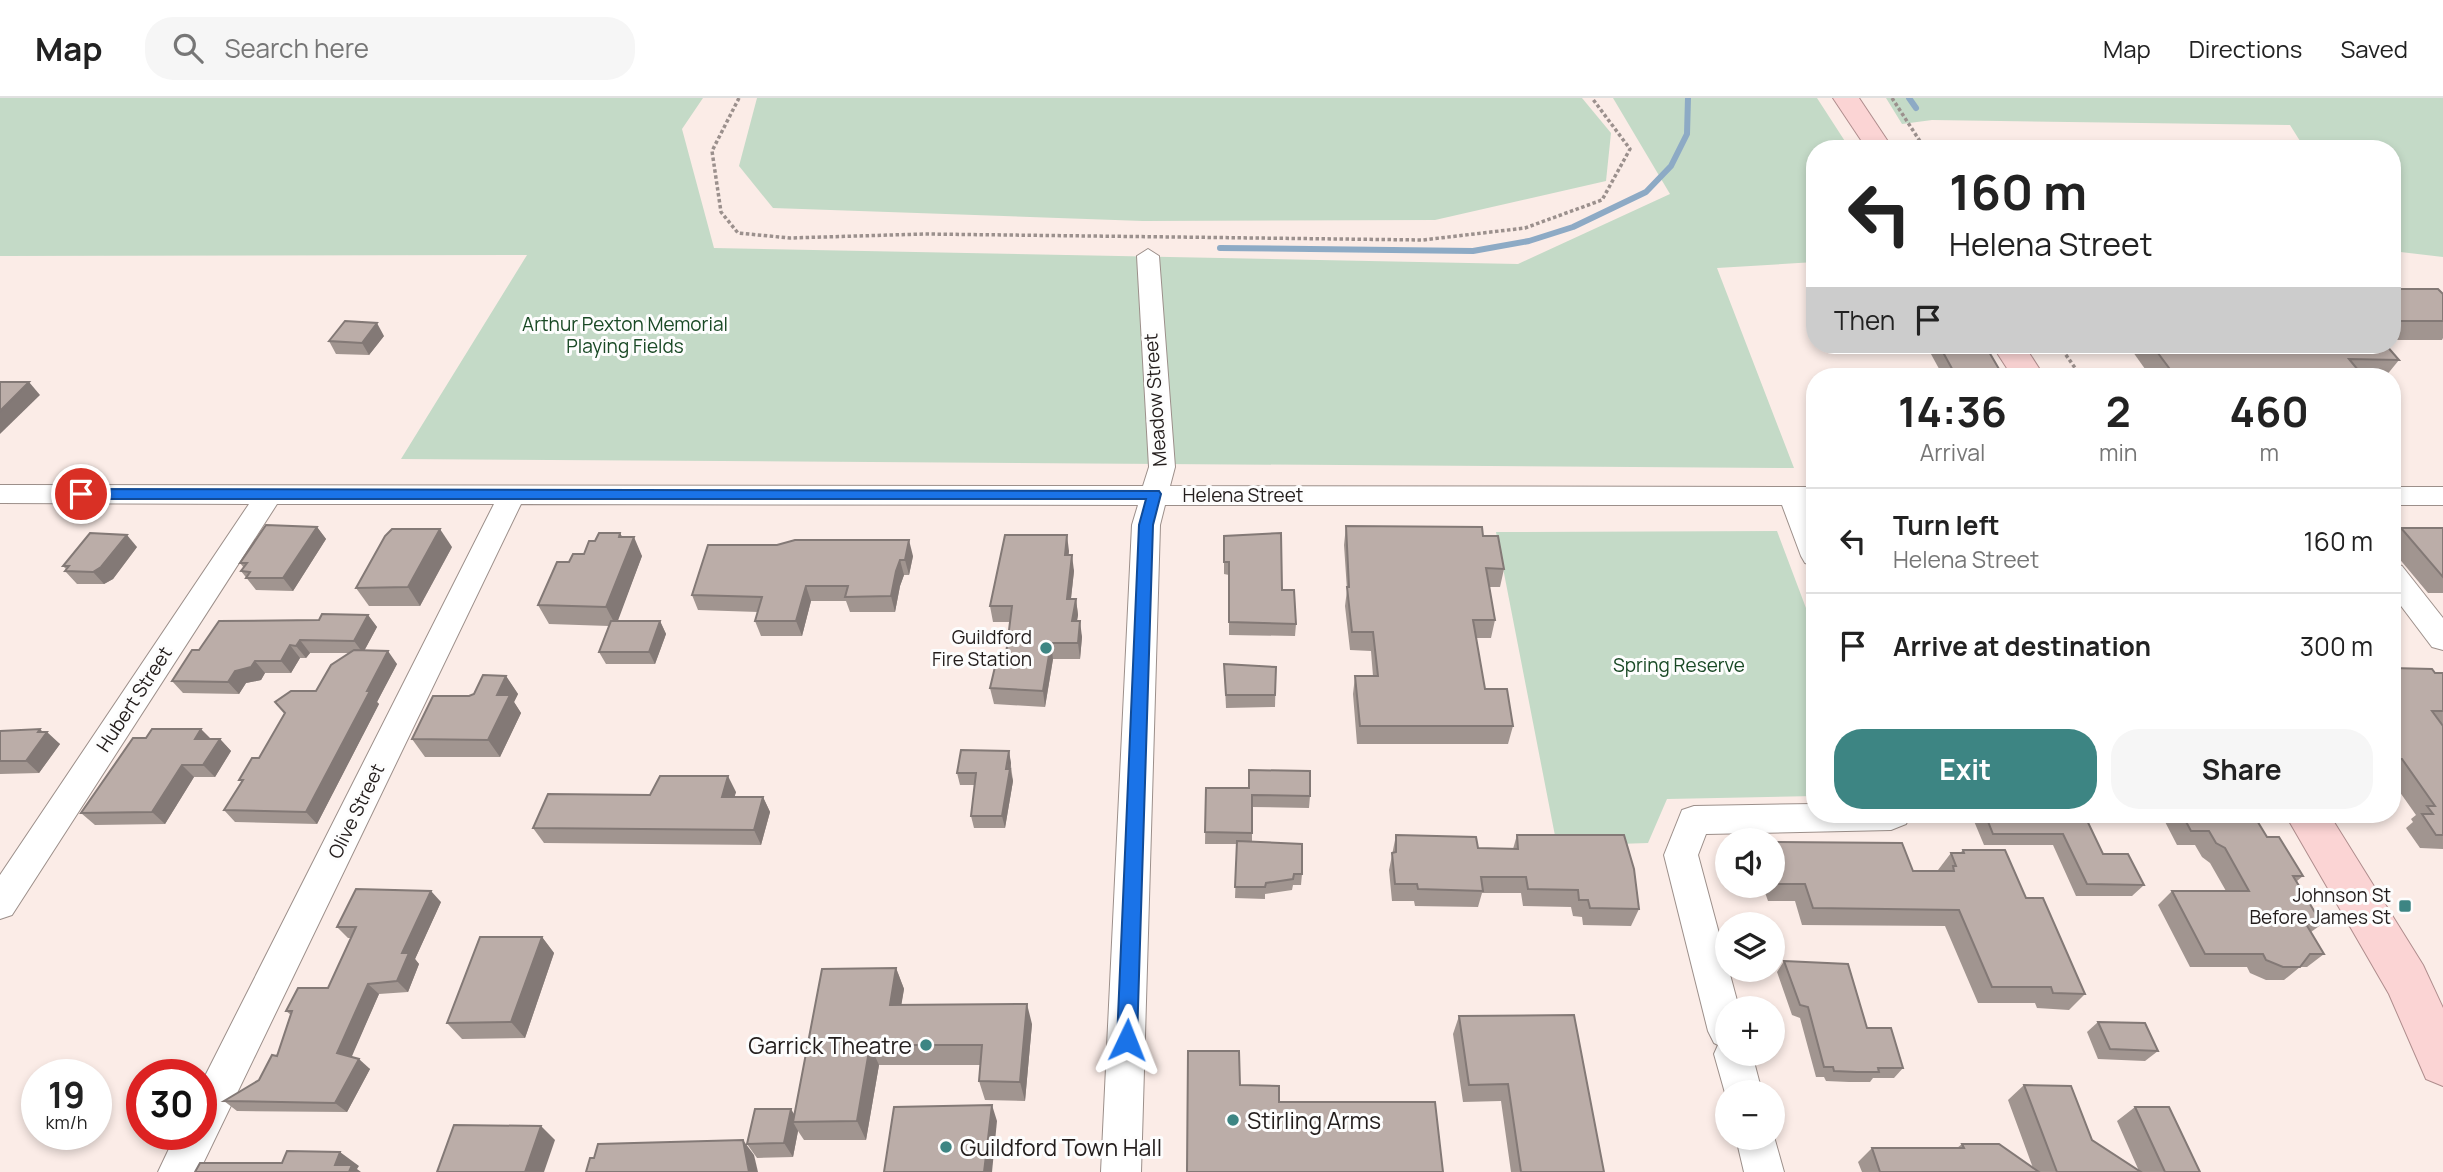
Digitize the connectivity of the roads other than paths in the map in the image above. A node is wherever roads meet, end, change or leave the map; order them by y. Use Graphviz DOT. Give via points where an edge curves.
graph roads {
  1 [pos="1846,98"];
  2 [pos="1874,140"];
  3 [pos="1148,256"];
  4 [pos="269,494"];
  5 [pos="1154,494"];
  6 [pos="0,495"];
  7 [pos="511,496"];
  8 [pos="1803,496"];
  9 [pos="2401,496"];
  10 [pos="2443,496"];
  11 [pos="2401,585"];
  12 [pos="2443,639"];
  13 [pos="1806,817"];
  14 [pos="2311,823"];
  15 [pos="0,904"];
  16 [pos="2406,979"];
  17 [pos="1718,996"];
  18 [pos="2443,1028"];
  19 [pos="2443,1062"];
  20 [pos="217,1093"];
  21 [pos="189,1150"];
  22 [pos="1758,1150"];
  23 [pos="178,1172"];
  24 [pos="1121,1172"];
  25 [pos="1764,1172"];
  1 -- 2 [label="highway"];
  3 -- 5 [label="street, Meadow Street" via="1162,467"];
  4 -- 6 [label="street, Helena Street"];
  4 -- 7 [label="street, Helena Street"];
  4 -- 15 [label="street, Hubert Street"];
  5 -- 7 [label="street, Helena Street"];
  5 -- 8 [label="street, Helena Street"];
  5 -- 24 [label="street, Meadow Street" via="1146,525"];
  7 -- 20 [label="street, Olive Street"];
  9 -- 10 [label="street"];
  11 -- 12 [label="street"];
  13 -- 17 [label="street" via="1694,820 1681,855"];
  14 -- 16 [label="highway"];
  16 -- 18 [label="highway"];
  16 -- 19 [label="highway"];
  21 -- 23 [label="street"];
  22 -- 25 [label="street"];
}
